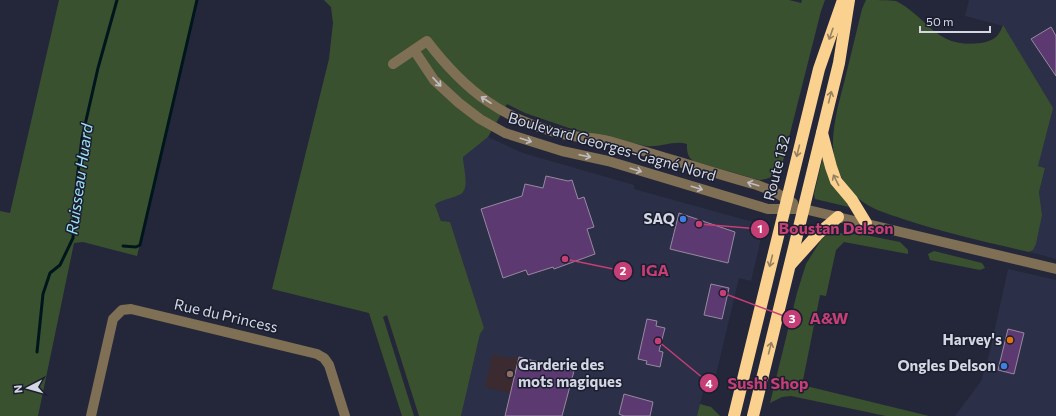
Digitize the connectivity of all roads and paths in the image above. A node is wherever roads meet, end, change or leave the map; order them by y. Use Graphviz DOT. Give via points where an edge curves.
graph roads {
  1 [pos="842,0"];
  2 [pos="849,0"];
  3 [pos="414,50"];
  4 [pos="393,64"];
  5 [pos="822,132"];
  6 [pos="785,204"];
  7 [pos="804,209"];
  8 [pos="838,217"];
  9 [pos="866,223"];
  10 [pos="791,264"];
  11 [pos="1056,269"];
  12 [pos="91,416"];
  13 [pos="345,416"];
  14 [pos="734,416"];
  15 [pos="753,416"];
  1 -- 6 [label="highway, Route 132, one-way" via="819,69"];
  5 -- 2 [label="highway, one-way" via="839,63"];
  3 -- 4 [label="street"];
  3 -- 6 [label="street, Boulevard Georges-Gagné Nord, one-way" via="434,80 458,103 505,133 768,209"];
  6 -- 3 [label="street, Boulevard Georges-Gagné Nord, one-way" via="767,188 607,141 566,135 523,122 472,91 445,65 427,41"];
  5 -- 7 [label="highway"];
  9 -- 5 [label="highway, one-way" via="836,181"];
  6 -- 7 [label="street"];
  6 -- 14 [label="highway, Route 132, one-way"];
  7 -- 8 [label="street"];
  7 -- 10 [label="highway"];
  8 -- 9 [label="street"];
  8 -- 10 [label="highway" via="818,234"];
  9 -- 11 [label="street"];
  15 -- 10 [label="highway, one-way"];
  12 -- 13 [label="street, Rue du Princess" via="112,323 120,312 126,309 311,352 324,358 329,365"];
}
